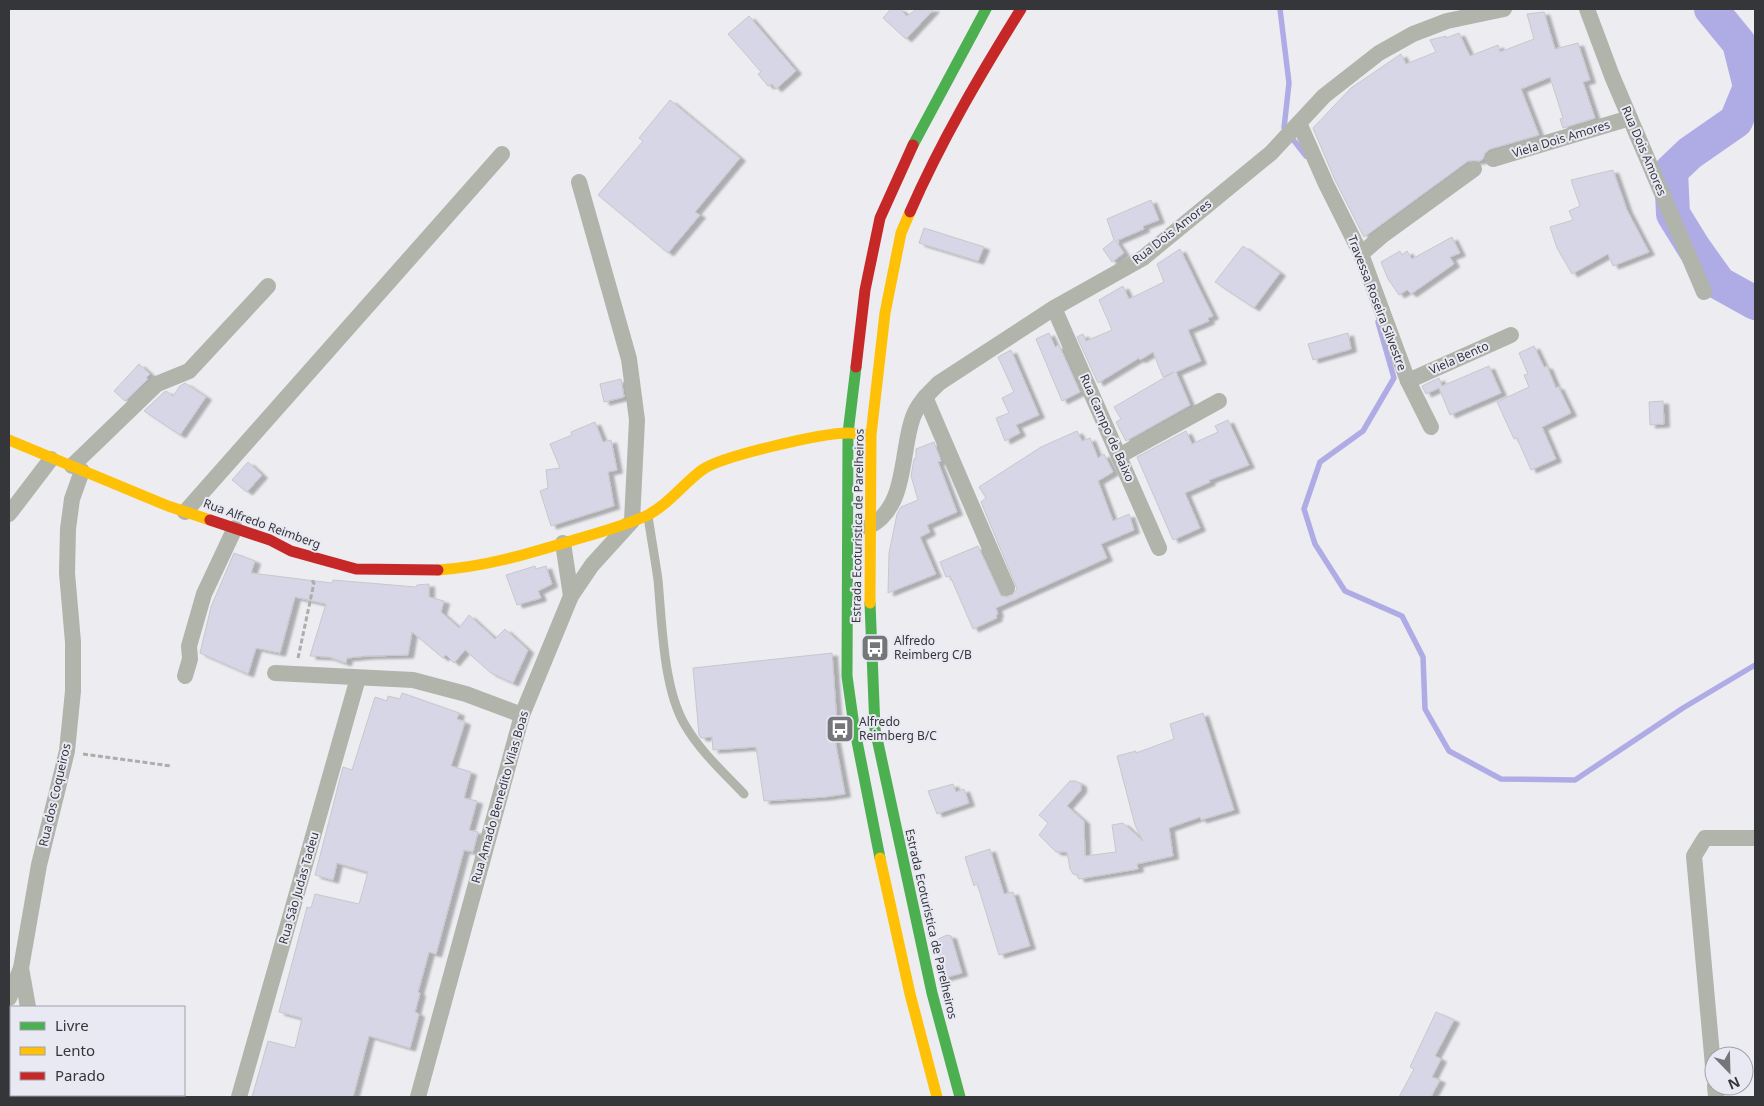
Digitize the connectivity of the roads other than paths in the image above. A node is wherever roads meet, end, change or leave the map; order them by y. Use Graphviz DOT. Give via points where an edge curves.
graph roads {
  1 [pos="986,9"];
  2 [pos="1021,9"];
  3 [pos="1504,9"];
  4 [pos="1587,9"];
  5 [pos="1630,118"];
  6 [pos="1299,123"];
  7 [pos="502,154"];
  8 [pos="1493,159"];
  9 [pos="1474,169"];
  10 [pos="579,182"];
  11 [pos="1361,254"];
  12 [pos="268,286"];
  13 [pos="1704,292"];
  14 [pos="1054,308"];
  15 [pos="1511,336"];
  16 [pos="1408,381"];
  17 [pos="925,397"];
  18 [pos="1219,401"];
  19 [pos="1431,427"];
  20 [pos="848,433"];
  21 [pos="871,435"];
  22 [pos="9,440"];
  23 [pos="1119,456"];
  24 [pos="51,459"];
  25 [pos="77,468"];
  26 [pos="186,512"];
  27 [pos="9,514"];
  28 [pos="648,515"];
  29 [pos="632,521"];
  30 [pos="870,527"];
  31 [pos="235,528"];
  32 [pos="846,529"];
  33 [pos="563,542"];
  34 [pos="1159,548"];
  35 [pos="1007,588"];
  36 [pos="571,596"];
  37 [pos="275,673"];
  38 [pos="185,676"];
  39 [pos="358,678"];
  40 [pos="522,715"];
  41 [pos="744,794"];
  42 [pos="1755,838"];
  43 [pos="21,968"];
  44 [pos="9,998"];
  45 [pos="28,1006"];
  46 [pos="1711,1046"];
  47 [pos="239,1097"];
  48 [pos="418,1097"];
  49 [pos="937,1097"];
  50 [pos="960,1097"];
  1 -- 20 [label="main road, Estrada Ecoturistica de Parelheiros" via="918,134 880,218 865,290"];
  2 -- 21 [label="main road, Estrada Ecoturistica de Parelheiros" via="973,86 928,170 901,233 885,313"];
  3 -- 6 [label="street, Rua Dois Amores" via="1447,21 1398,42 1350,74"];
  4 -- 5 [label="street, Rua Dois Amores"];
  5 -- 8 [label="street, Viela Dois Amores"];
  5 -- 13 [label="street, Rua Dois Amores"];
  6 -- 11 [label="street, Travessa Roseira Silvestre"];
  6 -- 14 [label="street, Rua Dois Amores" via="1270,153 1143,258"];
  7 -- 26 [label="street"];
  9 -- 11 [label="street" via="1382,235"];
  10 -- 29 [label="street" via="630,359 637,420"];
  11 -- 16 [label="street, Travessa Roseira Silvestre"];
  12 -- 25 [label="street" via="189,371 157,384"];
  14 -- 17 [label="street, Rua Dois Amores" via="946,378"];
  14 -- 23 [label="street, Rua Campo de Baixo"];
  15 -- 16 [label="street, Viela Bento"];
  16 -- 19 [label="street, Travessa Roseira Silvestre"];
  17 -- 30 [label="street, Rua Dois Amores" via="914,414 901,478 892,504"];
  17 -- 35 [label="street"];
  18 -- 23 [label="street"];
  20 -- 21 [label="main road, Rua Alfredo Reimberg"];
  20 -- 28 [label="main road, Rua Alfredo Reimberg" via="788,442 718,461 702,470"];
  20 -- 32 [label="main road, Estrada Ecoturistica de Parelheiros"];
  21 -- 30 [label="main road, Estrada Ecoturistica de Parelheiros"];
  22 -- 24 [label="main road, Rua Alfredo Reimberg"];
  23 -- 34 [label="street, Rua Campo de Baixo"];
  24 -- 25 [label="main road, Rua Alfredo Reimberg"];
  24 -- 27 [label="street"];
  25 -- 26 [label="main road, Rua Alfredo Reimberg"];
  25 -- 43 [label="street, Rua dos Coqueiros" via="68,529 67,573 73,691 66,751 38,865"];
  26 -- 31 [label="main road, Rua Alfredo Reimberg"];
  28 -- 29 [label="main road, Rua Alfredo Reimberg"];
  28 -- 41 [label="lane" via="662,638 674,696 684,724 701,749"];
  29 -- 33 [label="main road, Rua Alfredo Reimberg"];
  29 -- 36 [label="street, Rua Amado Benedito Vilas Boas" via="592,565"];
  30 -- 32 [label="street"];
  30 -- 50 [label="main road, Estrada Ecoturistica de Parelheiros" via="870,615 876,729 932,993"];
  31 -- 33 [label="main road, Rua Alfredo Reimberg" via="312,558 356,569 422,571 469,568"];
  31 -- 38 [label="street" via="204,594 190,641"];
  32 -- 49 [label="main road, Estrada Ecoturistica de Parelheiros" via="847,676 854,726 910,994"];
  33 -- 36 [label="street"];
  36 -- 40 [label="street, Rua Amado Benedito Vilas Boas"];
  37 -- 39 [label="street"];
  39 -- 40 [label="street" via="413,680 466,694"];
  39 -- 47 [label="street, Rua São Judas Tadeu"];
  40 -- 48 [label="street, Rua Amado Benedito Vilas Boas"];
  42 -- 46 [label="street" via="1705,838 1694,856"];
  43 -- 44 [label="street, Rua dos Coqueiros"];
  43 -- 45 [label="street"];
}
